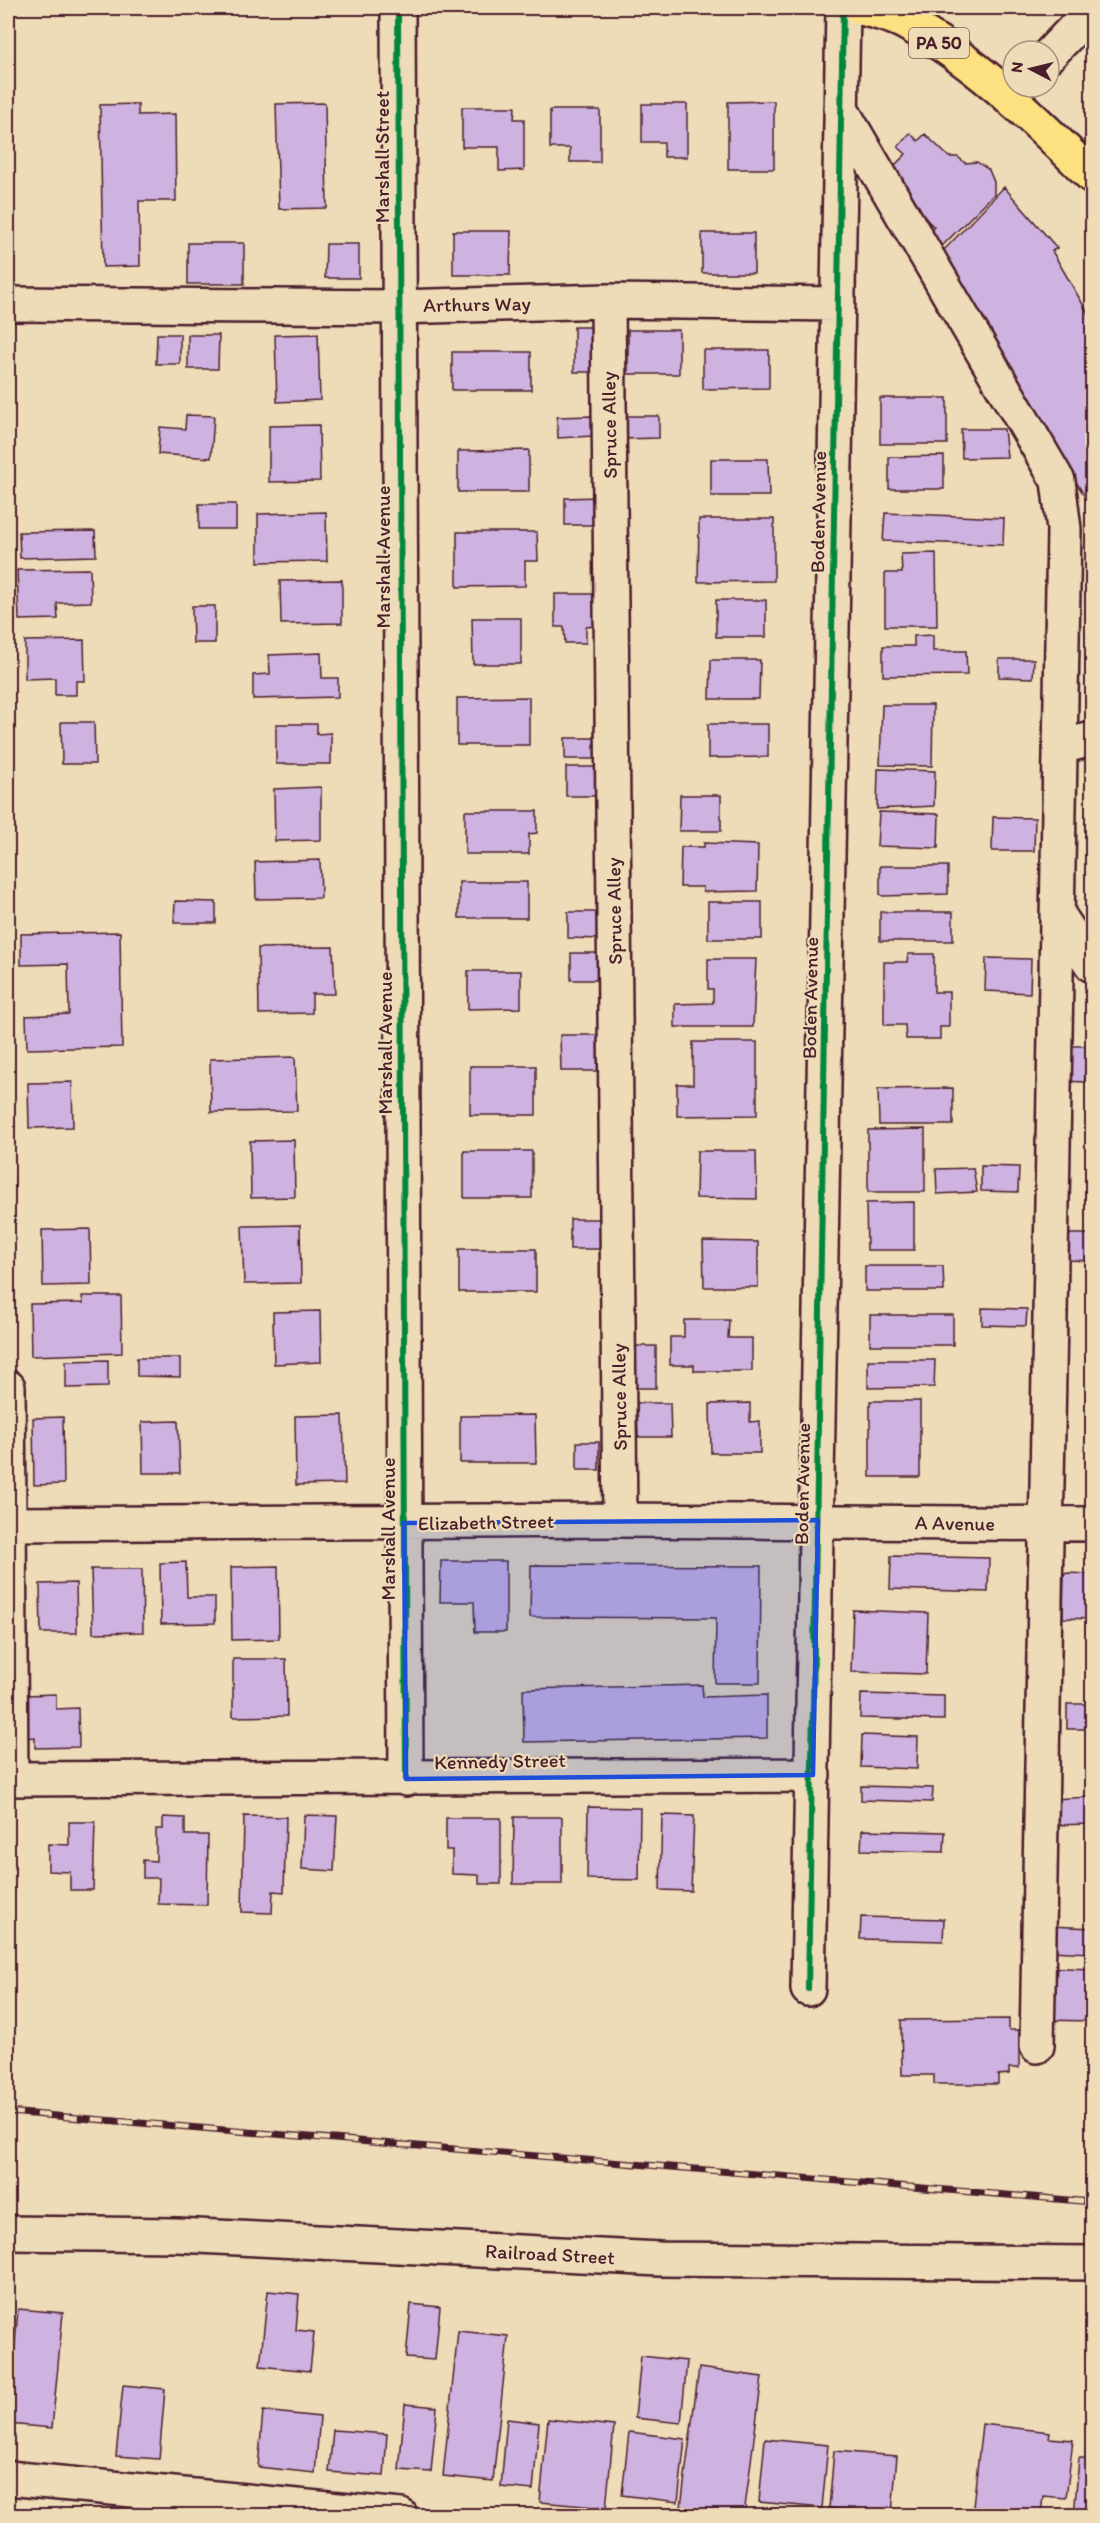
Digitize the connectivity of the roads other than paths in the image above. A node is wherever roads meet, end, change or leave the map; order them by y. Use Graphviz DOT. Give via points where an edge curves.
graph roads {
  1 [pos="398,8"];
  2 [pos="843,8"];
  3 [pos="861,8"];
  4 [pos="1084,12"];
  5 [pos="1061,40"];
  6 [pos="1001,83"];
  7 [pos="1020,99"];
  8 [pos="841,109"];
  9 [pos="1092,176"];
  10 [pos="608,301"];
  11 [pos="8,304"];
  12 [pos="838,304"];
  13 [pos="398,307"];
  14 [pos="1092,740"];
  15 [pos="1060,747"];
  16 [pos="1057,913"];
  17 [pos="1092,965"];
  18 [pos="8,1387"];
  19 [pos="620,1520"];
  20 [pos="818,1520"];
  21 [pos="404,1523"];
  22 [pos="11,1524"];
  23 [pos="1046,1524"];
  24 [pos="1092,1524"];
  25 [pos="813,1775"];
  26 [pos="9,1779"];
  27 [pos="406,1779"];
  28 [pos="808,1989"];
  29 [pos="1037,2046"];
  30 [pos="8,2233"];
  31 [pos="1092,2263"];
  32 [pos="8,2478"];
  33 [pos="129,2503"];
  34 [pos="401,2516"];
  1 -- 13 [label="street, Marshall Street"];
  2 -- 8 [label="street, Boden Avenue"];
  3 -- 6 [label="main road, PA 50" via="903,21"];
  4 -- 5 [label="street"];
  7 -- 9 [label="main road, PA 50"];
  8 -- 12 [label="street, Boden Avenue"];
  8 -- 15 [label="street" via="1058,482 1064,528"];
  10 -- 12 [label="street, Arthurs Way"];
  10 -- 13 [label="street, Arthurs Way"];
  10 -- 19 [label="street, Spruce Alley"];
  11 -- 13 [label="street, Arthurs Way"];
  12 -- 20 [label="street, Boden Avenue"];
  13 -- 21 [label="street, Marshall Avenue"];
  14 -- 15 [label="street"];
  15 -- 16 [label="street"];
  16 -- 17 [label="street"];
  16 -- 23 [label="street"];
  18 -- 22 [label="street"];
  19 -- 20 [label="street, Elizabeth Street"];
  19 -- 21 [label="street, Elizabeth Street"];
  20 -- 23 [label="street, A Avenue"];
  20 -- 25 [label="street, Boden Avenue"];
  21 -- 22 [label="street, Elizabeth Street"];
  21 -- 27 [label="street, Marshall Avenue"];
  22 -- 26 [label="street"];
  23 -- 24 [label="street, A Avenue"];
  23 -- 29 [label="street"];
  25 -- 27 [label="street, Kennedy Street"];
  25 -- 28 [label="street, Boden Avenue"];
  26 -- 27 [label="street, Kennedy Street"];
  30 -- 31 [label="street, Railroad Street" via="177,2235 660,2259"];
  32 -- 33 [label="street"];
  33 -- 34 [label="street"];
}
